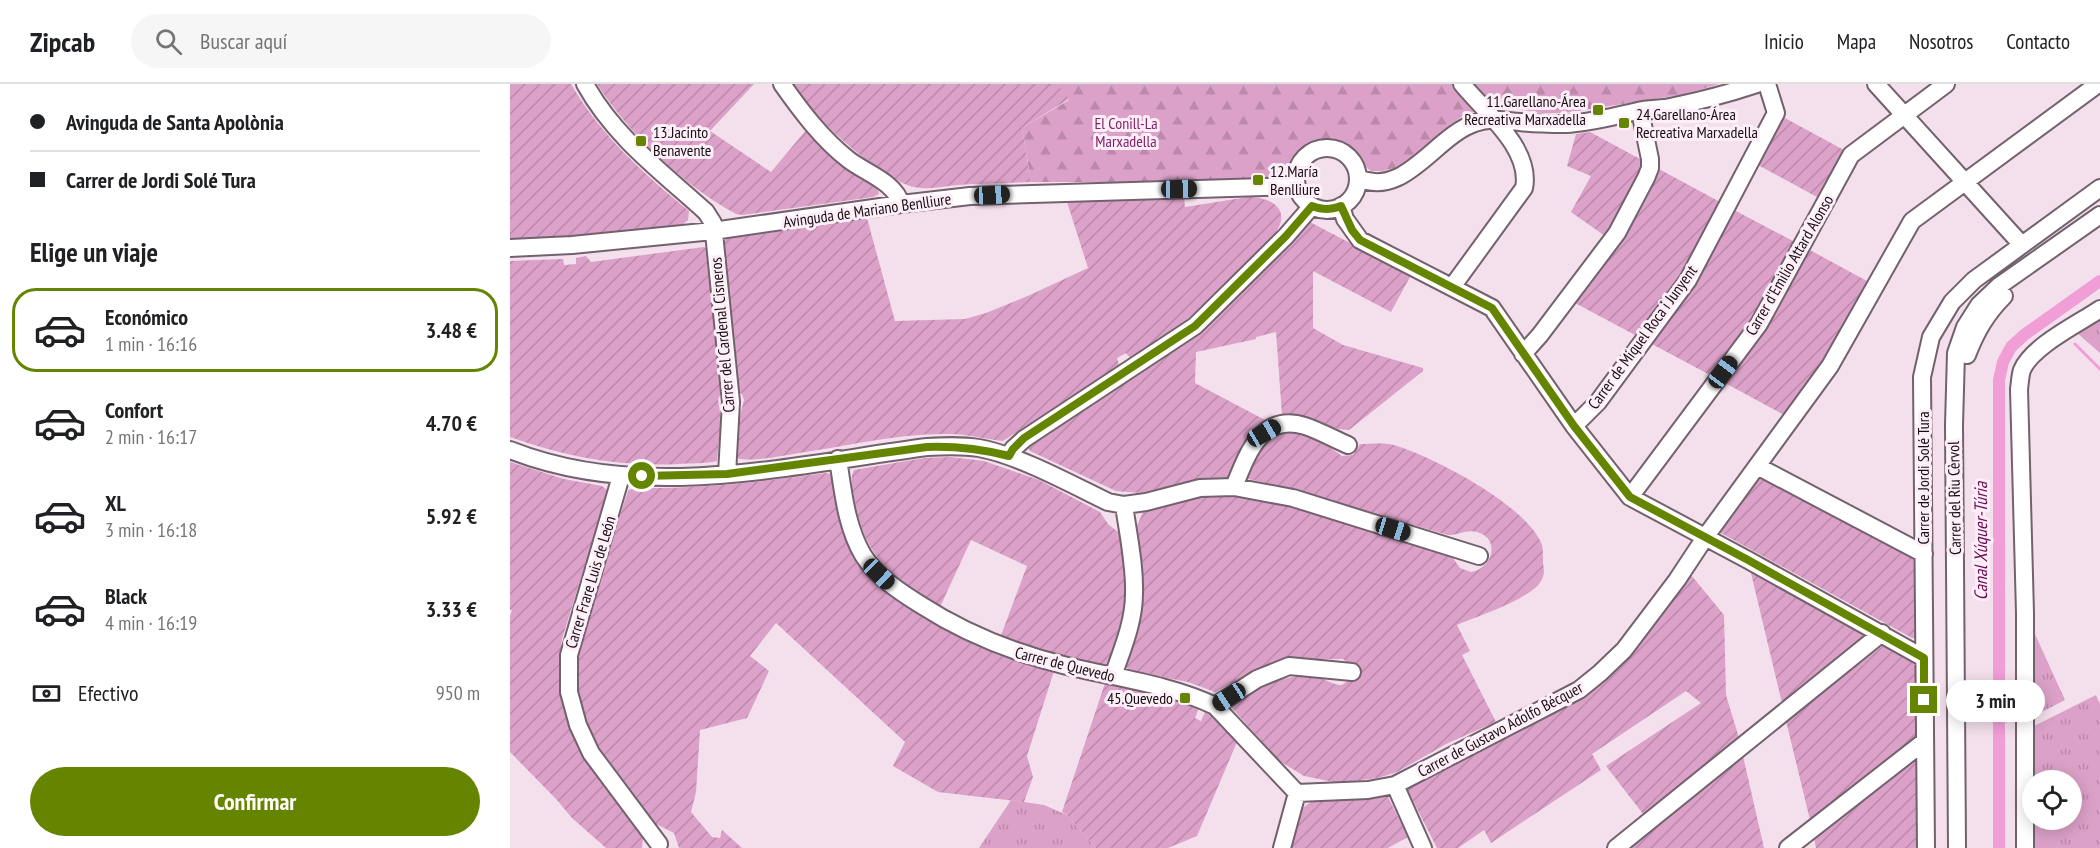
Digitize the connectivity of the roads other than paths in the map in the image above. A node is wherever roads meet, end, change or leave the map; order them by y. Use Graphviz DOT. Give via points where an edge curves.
graph roads {
  1 [pos="585,84"];
  2 [pos="782,84"];
  3 [pos="1462,84"];
  4 [pos="1757,84"];
  5 [pos="1767,84"];
  6 [pos="1876,84"];
  7 [pos="1946,84"];
  8 [pos="2098,84"];
  9 [pos="1641,111"];
  10 [pos="1904,115"];
  11 [pos="1492,119"];
  12 [pos="1358,178"];
  13 [pos="1965,181"];
  14 [pos="1297,186"];
  15 [pos="2100,188"];
  16 [pos="901,204"];
  17 [pos="1312,206"];
  18 [pos="1341,206"];
  19 [pos="2100,215"];
  20 [pos="2100,228"];
  21 [pos="713,231"];
  22 [pos="2022,244"];
  23 [pos="510,248"];
  24 [pos="1452,286"];
  25 [pos="2100,309"];
  26 [pos="1523,354"];
  27 [pos="1574,426"];
  28 [pos="1348,445"];
  29 [pos="510,450"];
  30 [pos="1009,456"];
  31 [pos="838,459"];
  32 [pos="1757,466"];
  33 [pos="727,474"];
  34 [pos="621,476"];
  35 [pos="1234,487"];
  36 [pos="1630,497"];
  37 [pos="1124,505"];
  38 [pos="1706,536"];
  39 [pos="1924,554"];
  40 [pos="1479,556"];
  41 [pos="1882,633"];
  42 [pos="1924,658"];
  43 [pos="1352,672"];
  44 [pos="1113,676"];
  45 [pos="1215,706"];
  46 [pos="1925,741"];
  47 [pos="1395,785"];
  48 [pos="1297,793"];
  49 [pos="659,844"];
  50 [pos="1282,848"];
  51 [pos="1423,848"];
  52 [pos="1616,848"];
  53 [pos="1788,848"];
  54 [pos="1926,848"];
  55 [pos="1956,848"];
  56 [pos="1967,848"];
  57 [pos="2025,848"];
  1 -- 21 [label="street" via="609,121 635,150 706,212"];
  2 -- 16 [label="street" via="830,143 890,187"];
  3 -- 11 [label="street"];
  4 -- 9 [label="street" via="1723,95"];
  5 -- 27 [label="street, Carrer de Miquel Roca i Junyent" via="1776,113 1688,280 1598,402"];
  6 -- 10 [label="street"];
  7 -- 10 [label="street, Carrer d'Emilio Attard Alonso"];
  8 -- 13 [label="street, Carrer de Gustavo Adolfo Bécquer"];
  9 -- 11 [label="street" via="1567,124"];
  9 -- 26 [label="street" via="1650,159 1646,178 1617,233"];
  10 -- 13 [label="street"];
  10 -- 36 [label="street, Carrer d'Emilio Attard Alonso" via="1851,155 1759,324"];
  11 -- 12 [label="street" via="1459,131 1399,177 1369,183"];
  11 -- 24 [label="street" via="1523,161 1524,188"];
  12 -- 14 [label="street" via="1356,168 1343,152 1323,148 1305,157 1296,176"];
  12 -- 18 [label="street" via="1354,195"];
  13 -- 22 [label="street"];
  13 -- 32 [label="street, Carrer de Gustavo Adolfo Bécquer" via="1912,221 1830,366"];
  14 -- 16 [label="street, Avinguda de Mariano Benlliure" via="1035,193"];
  14 -- 17 [label="street"];
  15 -- 22 [label="street, Carrer de Jordi Solé Tura"];
  16 -- 21 [label="street, Avinguda de Mariano Benlliure"];
  17 -- 18 [label="street"];
  17 -- 30 [label="street" via="1195,326 1024,438"];
  18 -- 24 [label="street" via="1348,225 1360,240"];
  19 -- 55 [label="street, Carrer del Riu Cèrvol" via="1999,286 1979,305 1965,327 1956,353"];
  20 -- 56 [label="street, Carrer del Riu Cèrvol" via="2006,294 1976,331 1967,355"];
  21 -- 23 [label="street, Avinguda de Mariano Benlliure"];
  21 -- 33 [label="street, Carrer del Cardenal Cisneros" via="731,402"];
  22 -- 39 [label="street, Carrer de Jordi Solé Tura" via="1952,302 1931,337 1922,377"];
  24 -- 26 [label="street" via="1492,308"];
  25 -- 57 [label="street" via="2029,359 2019,389 2025,613"];
  26 -- 27 [label="street"];
  27 -- 36 [label="street"];
  28 -- 35 [label="street" via="1305,426 1275,426 1249,451"];
  29 -- 34 [label="street" via="562,467"];
  30 -- 31 [label="street" via="954,446"];
  30 -- 37 [label="street" via="1108,502"];
  31 -- 33 [label="street"];
  31 -- 44 [label="street, Carrer de Quevedo" via="851,528 870,565 889,582 942,618 999,647"];
  32 -- 38 [label="street, Carrer de Gustavo Adolfo Bécquer"];
  32 -- 39 [label="street"];
  33 -- 34 [label="street"];
  34 -- 49 [label="street, Carrer Frare Luis de León" via="568,655 569,692 591,753"];
  35 -- 37 [label="street" via="1200,488"];
  35 -- 40 [label="street" via="1293,498"];
  36 -- 38 [label="street"];
  37 -- 44 [label="street" via="1134,595"];
  38 -- 41 [label="street"];
  38 -- 47 [label="street, Carrer de Gustavo Adolfo Bécquer" via="1624,650 1579,690"];
  39 -- 42 [label="street, Carrer de Jordi Solé Tura"];
  41 -- 42 [label="street"];
  41 -- 52 [label="street"];
  42 -- 46 [label="street, Carrer de Jordi Solé Tura"];
  43 -- 45 [label="street" via="1289,666 1257,679"];
  44 -- 45 [label="street, Carrer de Quevedo" via="1173,689"];
  45 -- 48 [label="street, Carrer de Quevedo"];
  46 -- 53 [label="street"];
  46 -- 54 [label="street, Carrer de Jordi Solé Tura"];
  47 -- 48 [label="street, Carrer de Gustavo Adolfo Bécquer"];
  47 -- 51 [label="street"];
  48 -- 50 [label="street"];
}
